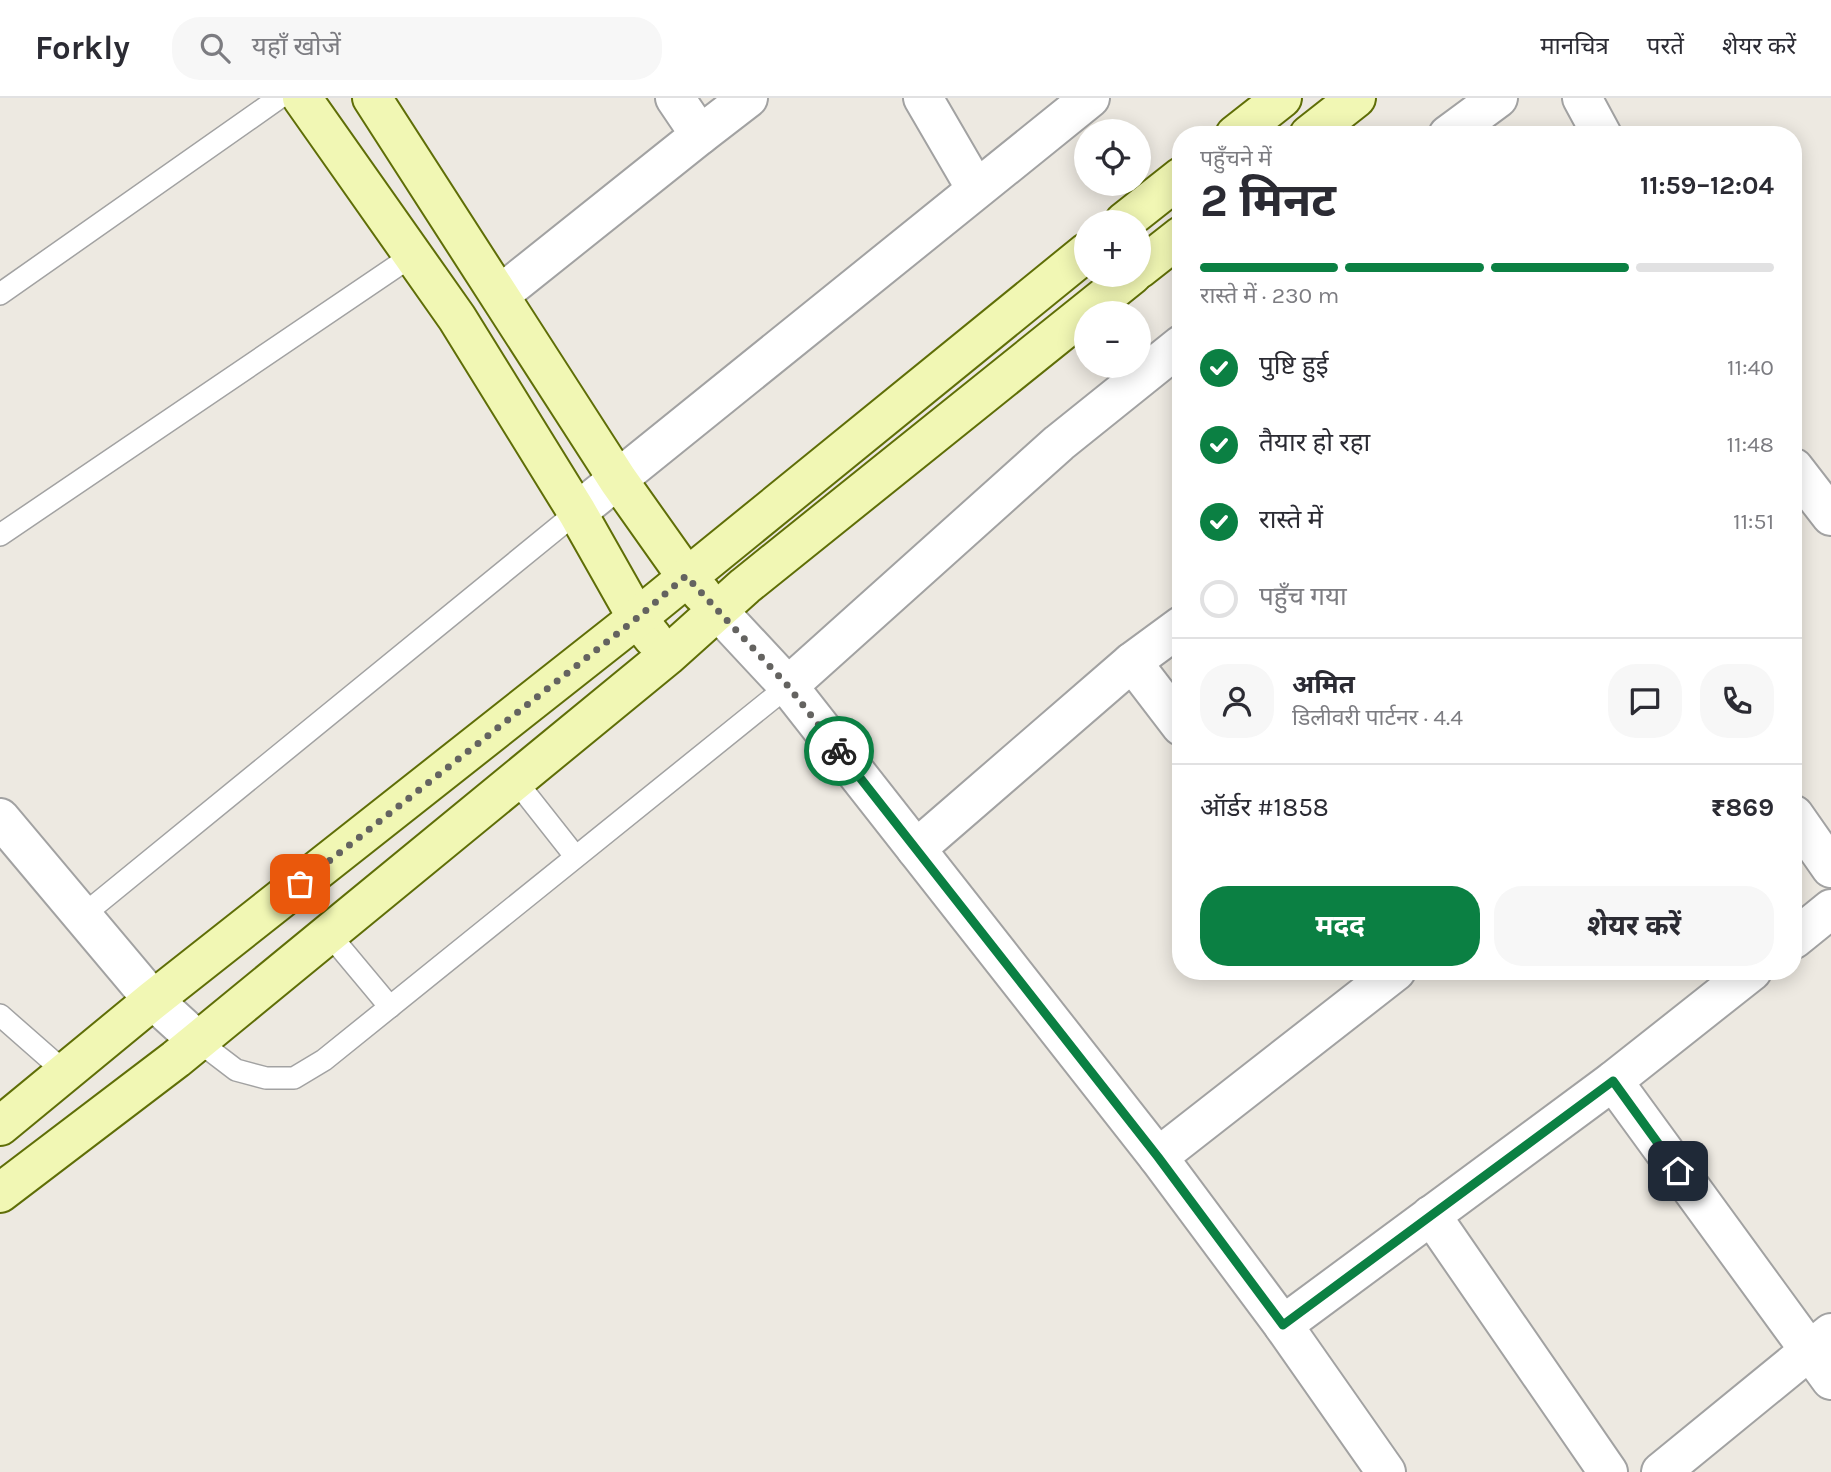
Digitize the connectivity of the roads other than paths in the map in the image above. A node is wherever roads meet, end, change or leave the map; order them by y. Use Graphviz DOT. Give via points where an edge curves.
graph roads {
  1 [pos="279,98"];
  2 [pos="303,98"];
  3 [pos="372,98"];
  4 [pos="676,98"];
  5 [pos="748,98"];
  6 [pos="923,98"];
  7 [pos="1090,98"];
  8 [pos="1282,98"];
  9 [pos="1356,98"];
  10 [pos="1498,98"];
  11 [pos="1582,98"];
  12 [pos="1246,126"];
  13 [pos="1320,126"];
  14 [pos="1460,126"];
  15 [pos="1597,126"];
  16 [pos="701,135"];
  17 [pos="1172,184"];
  18 [pos="976,190"];
  19 [pos="1139,210"];
  20 [pos="1172,243"];
  21 [pos="412,255"];
  22 [pos="1151,260"];
  23 [pos="1074,263"];
  24 [pos="1117,287"];
  25 [pos="0,294"];
  26 [pos="501,294"];
  27 [pos="1172,352"];
  28 [pos="1802,478"];
  29 [pos="618,480"];
  30 [pos="577,512"];
  31 [pos="1831,516"];
  32 [pos="0,535"];
  33 [pos="686,576"];
  34 [pos="718,611"];
  35 [pos="637,618"];
  36 [pos="1172,633"];
  37 [pos="667,656"];
  38 [pos="1132,662"];
  39 [pos="788,686"];
  40 [pos="1172,714"];
  41 [pos="515,780"];
  42 [pos="0,818"];
  43 [pos="1802,826"];
  44 [pos="916,849"];
  45 [pos="575,856"];
  46 [pos="1831,868"];
  47 [pos="82,916"];
  48 [pos="329,934"];
  49 [pos="1384,980"];
  50 [pos="1741,980"];
  51 [pos="153,1000"];
  52 [pos="390,1007"];
  53 [pos="0,1015"];
  54 [pos="198,1041"];
  55 [pos="66,1073"];
  56 [pos="1613,1081"];
  57 [pos="5,1115"];
  58 [pos="1158,1157"];
  59 [pos="0,1193"];
  60 [pos="1431,1215"];
  61 [pos="1283,1325"];
  62 [pos="1823,1355"];
  63 [pos="1386,1472"];
  64 [pos="1608,1472"];
  65 [pos="1661,1472"];
  1 -- 25 [label="lane"];
  2 -- 21 [label="street"];
  3 -- 26 [label="street"];
  4 -- 16 [label="street"];
  5 -- 16 [label="street"];
  6 -- 18 [label="street"];
  7 -- 18 [label="street"];
  8 -- 12 [label="street"];
  9 -- 13 [label="street"];
  10 -- 14 [label="street"];
  11 -- 15 [label="street"];
  16 -- 26 [label="street"];
  17 -- 19 [label="street"];
  18 -- 29 [label="street"];
  20 -- 22 [label="street"];
  21 -- 30 [label="street" via="457,318"];
  21 -- 32 [label="lane"];
  23 -- 33 [label="street"];
  24 -- 34 [label="street"];
  26 -- 29 [label="street"];
  27 -- 39 [label="street" via="1059,443"];
  28 -- 31 [label="street"];
  29 -- 30 [label="street"];
  29 -- 33 [label="street"];
  30 -- 35 [label="street"];
  30 -- 47 [label="lane"];
  33 -- 34 [label="street"];
  33 -- 35 [label="street"];
  34 -- 37 [label="street"];
  34 -- 39 [label="street"];
  35 -- 37 [label="street"];
  35 -- 51 [label="street"];
  36 -- 38 [label="street"];
  37 -- 41 [label="street"];
  38 -- 40 [label="street"];
  38 -- 44 [label="street"];
  39 -- 44 [label="street"];
  39 -- 45 [label="lane"];
  41 -- 45 [label="lane"];
  41 -- 48 [label="street"];
  42 -- 47 [label="street"];
  43 -- 46 [label="street"];
  44 -- 58 [label="street"];
  45 -- 52 [label="lane"];
  47 -- 51 [label="street"];
  48 -- 52 [label="lane"];
  48 -- 54 [label="street"];
  49 -- 58 [label="street"];
  50 -- 56 [label="street"];
  51 -- 54 [label="street"];
  51 -- 55 [label="street"];
  52 -- 54 [label="lane" via="294,1078 266,1078 236,1070"];
  53 -- 55 [label="lane"];
  54 -- 59 [label="street"];
  55 -- 57 [label="street"];
  56 -- 60 [label="street"];
  56 -- 62 [label="street"];
  58 -- 61 [label="street"];
  60 -- 61 [label="street"];
  60 -- 64 [label="street"];
  61 -- 63 [label="street"];
  62 -- 65 [label="street"];
}
